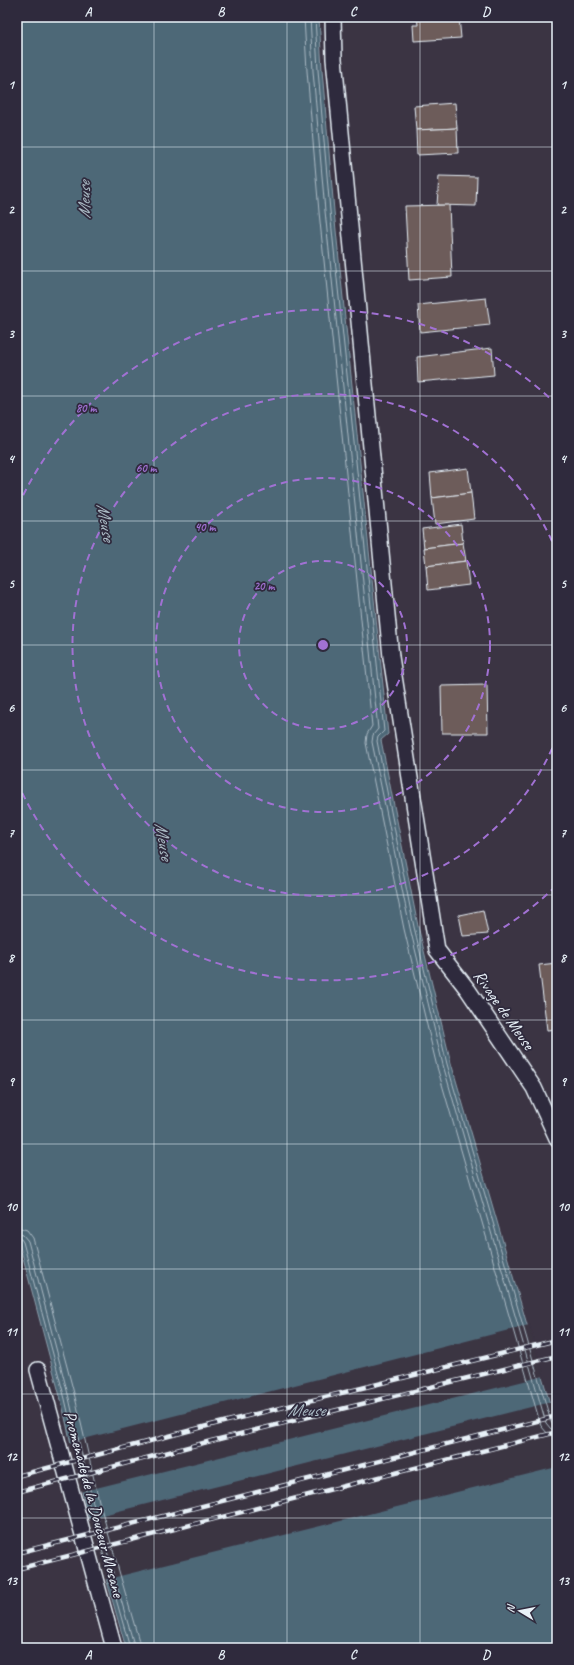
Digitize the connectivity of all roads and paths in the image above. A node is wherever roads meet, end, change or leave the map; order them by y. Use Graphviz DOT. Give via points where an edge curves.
graph roads {
  1 [pos="333,17"];
  2 [pos="557,1138"];
  3 [pos="38,1370"];
  4 [pos="114,1648"];
  1 -- 2 [label="lane, Rivage de Meuse" via="334,59 391,657 437,950 468,990 534,1088"];
  3 -- 4 [label="lane, Promenade de la Douceur Mosane"];
}
